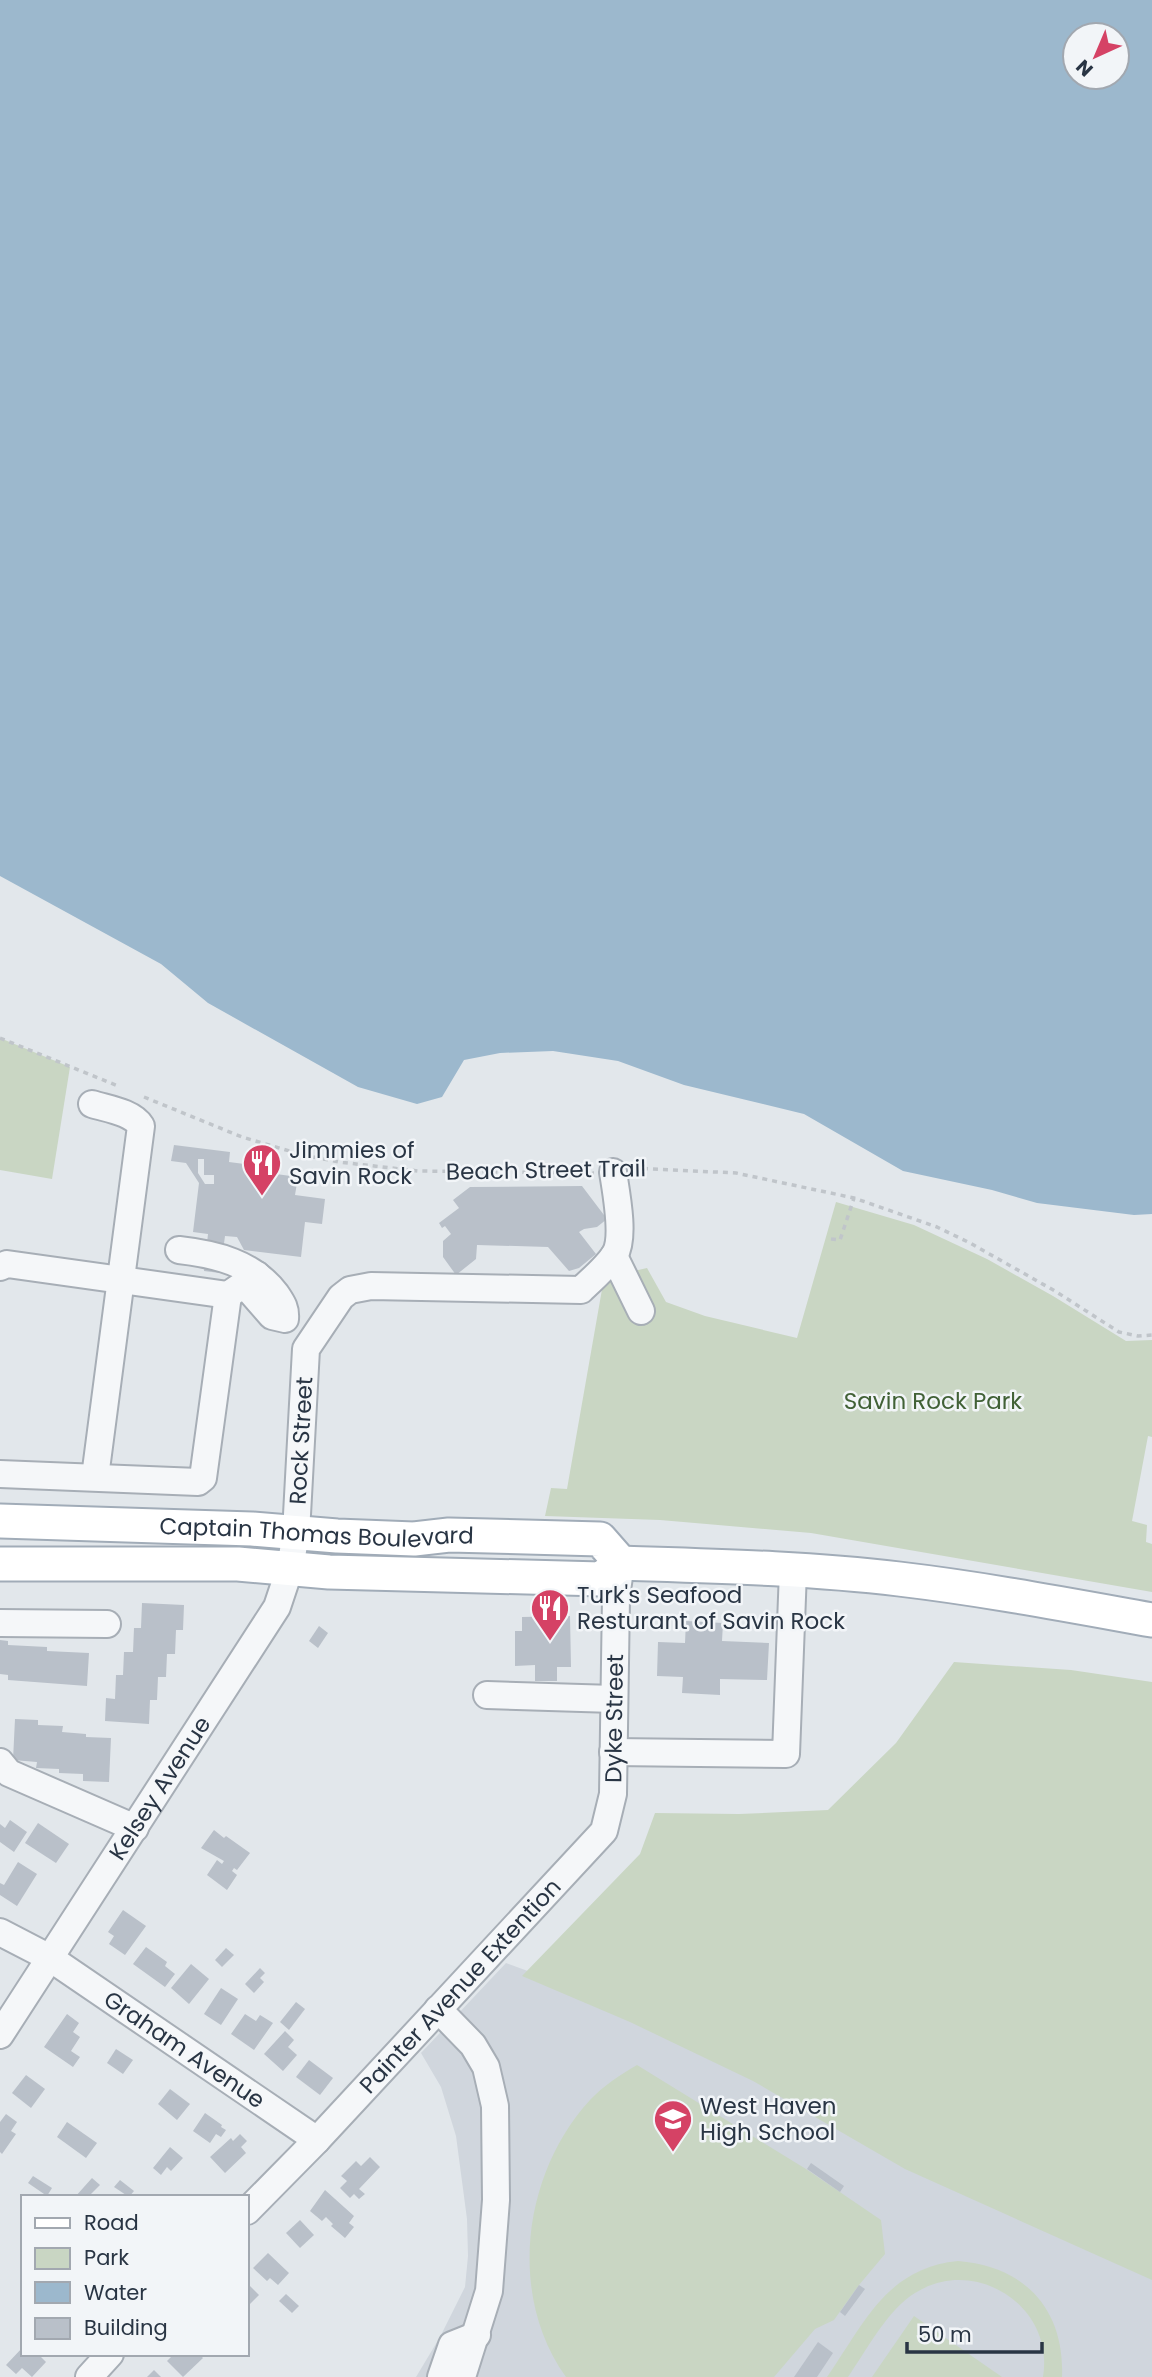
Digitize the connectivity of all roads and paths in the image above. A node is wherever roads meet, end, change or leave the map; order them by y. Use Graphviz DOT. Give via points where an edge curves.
graph roads {
  1 [pos="0,1038"];
  2 [pos="118,1087"];
  3 [pos="142,1097"];
  4 [pos="92,1104"];
  5 [pos="613,1172"];
  6 [pos="854,1198"];
  7 [pos="831,1238"];
  8 [pos="179,1250"];
  9 [pos="614,1256"];
  10 [pos="0,1267"];
  11 [pos="120,1280"];
  12 [pos="243,1285"];
  13 [pos="642,1311"];
  14 [pos="1152,1335"];
  15 [pos="306,1349"];
  16 [pos="0,1474"];
  17 [pos="95,1477"];
  18 [pos="0,1521"];
  19 [pos="296,1533"];
  20 [pos="621,1563"];
  21 [pos="0,1564"];
  22 [pos="290,1569"];
  23 [pos="793,1571"];
  24 [pos="1152,1620"];
  25 [pos="0,1623"];
  26 [pos="107,1624"];
  27 [pos="487,1695"];
  28 [pos="614,1699"];
  29 [pos="613,1752"];
  30 [pos="0,1762"];
  31 [pos="135,1828"];
  32 [pos="604,1830"];
  33 [pos="0,1932"];
  34 [pos="50,1958"];
  35 [pos="438,2009"];
  36 [pos="0,2035"];
  37 [pos="317,2140"];
  38 [pos="248,2210"];
  39 [pos="477,2335"];
  40 [pos="108,2356"];
  41 [pos="89,2377"];
  42 [pos="441,2377"];
  43 [pos="462,2377"];
  1 -- 2 [label="path"];
  3 -- 5 [label="path, Beach Street Trail" via="242,1137 339,1162 418,1171"];
  4 -- 11 [label="street" via="128,1115 141,1126"];
  5 -- 6 [label="path, Beach Street Trail" via="637,1167 710,1170"];
  5 -- 9 [label="street" via="619,1234"];
  6 -- 7 [label="path" via="840,1240"];
  6 -- 14 [label="path, Beach Street Trail" via="970,1243 1119,1332"];
  8 -- 12 [label="street" via="228,1259"];
  9 -- 13 [label="street"];
  9 -- 15 [label="street" via="581,1290 350,1290"];
  10 -- 11 [label="street" via="7,1264"];
  11 -- 12 [label="street"];
  11 -- 17 [label="street"];
  12 -- 15 [label="street" via="274,1291 285,1308 285,1319"];
  12 -- 17 [label="street" via="203,1478 198,1482"];
  15 -- 19 [label="street, Rock Street"];
  16 -- 17 [label="street"];
  18 -- 19 [label="main road, Captain Thomas Boulevard"];
  19 -- 20 [label="main road, Captain Thomas Boulevard" via="414,1539 449,1535 600,1539"];
  19 -- 22 [label="street, Kelsey Avenue"];
  20 -- 22 [label="main road, Captain Thomas Boulevard" via="601,1579"];
  20 -- 23 [label="main road"];
  20 -- 28 [label="street, Dyke Street"];
  21 -- 22 [label="main road, Captain Thomas Boulevard" via="238,1564"];
  22 -- 31 [label="street, Kelsey Avenue" via="277,1607"];
  23 -- 24 [label="main road" via="896,1578"];
  23 -- 29 [label="street" via="786,1754"];
  25 -- 26 [label="street"];
  27 -- 28 [label="street"];
  28 -- 29 [label="street, Dyke Street"];
  29 -- 32 [label="street, Dyke Street" via="613,1794"];
  30 -- 31 [label="street" via="9,1773"];
  31 -- 34 [label="street, Kelsey Avenue"];
  32 -- 35 [label="street, Painter Avenue Extention"];
  33 -- 34 [label="street, Graham Avenue"];
  34 -- 36 [label="street, Kelsey Avenue"];
  34 -- 37 [label="street, Graham Avenue"];
  35 -- 37 [label="street, Painter Avenue Extention"];
  35 -- 39 [label="street" via="473,2045 486,2067 495,2106 494,2244 489,2291"];
  37 -- 38 [label="street, Painter Avenue Extention"];
  39 -- 42 [label="street" via="452,2346"];
  39 -- 43 [label="street"];
  40 -- 41 [label="street"];
}
